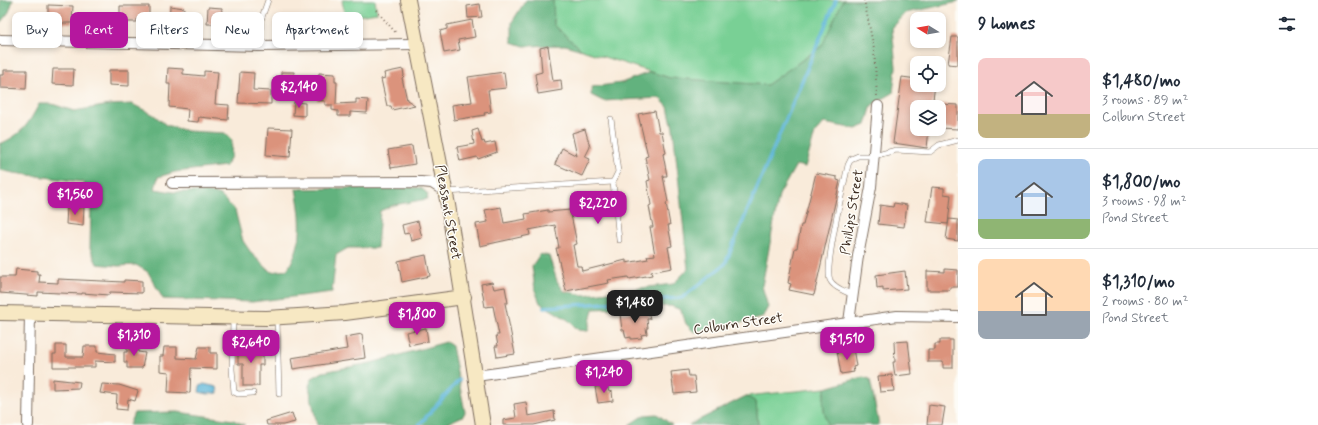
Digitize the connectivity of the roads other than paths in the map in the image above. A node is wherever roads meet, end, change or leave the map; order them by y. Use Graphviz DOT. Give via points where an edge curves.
graph roads {
  1 [pos="268,0"];
  2 [pos="408,0"];
  3 [pos="264,12"];
  4 [pos="0,40"];
  5 [pos="416,44"];
  6 [pos="211,45"];
  7 [pos="264,46"];
  8 [pos="878,106"];
  9 [pos="610,119"];
  10 [pos="958,140"];
  11 [pos="874,156"];
  12 [pos="612,182"];
  13 [pos="172,183"];
  14 [pos="446,192"];
  15 [pos="619,240"];
  16 [pos="853,295"];
  17 [pos="464,297"];
  18 [pos="0,313"];
  19 [pos="30,314"];
  20 [pos="958,317"];
  21 [pos="233,318"];
  22 [pos="277,318"];
  23 [pos="849,322"];
  24 [pos="476,376"];
  25 [pos="253,393"];
  26 [pos="279,394"];
  27 [pos="28,425"];
  28 [pos="483,425"];
  1 -- 3 [label="lane"];
  2 -- 5 [label="street, Pleasant Street"];
  4 -- 6 [label="street"];
  5 -- 7 [label="street"];
  5 -- 14 [label="street, Pleasant Street"];
  8 -- 11 [label="street, Phillips Street"];
  9 -- 12 [label="lane" via="618,172"];
  10 -- 11 [label="lane" via="939,145 930,152 896,150"];
  11 -- 16 [label="street, Phillips Street"];
  11 -- 16 [label="lane" via="858,156 851,159 848,165 829,268 828,276 833,285"];
  12 -- 14 [label="lane"];
  12 -- 15 [label="lane"];
  13 -- 14 [label="street" via="421,182 432,183"];
  14 -- 17 [label="street, Pleasant Street"];
  16 -- 23 [label="street, Phillips Street"];
  17 -- 22 [label="street" via="345,313"];
  17 -- 24 [label="street, Pleasant Street"];
  18 -- 19 [label="street"];
  19 -- 21 [label="street"];
  19 -- 27 [label="street"];
  20 -- 23 [label="street, Colburn Street" via="897,316"];
  21 -- 22 [label="street"];
  21 -- 25 [label="lane" via="234,392"];
  22 -- 26 [label="lane"];
  23 -- 24 [label="street, Colburn Street"];
  24 -- 28 [label="street, Pleasant Street"];
}
